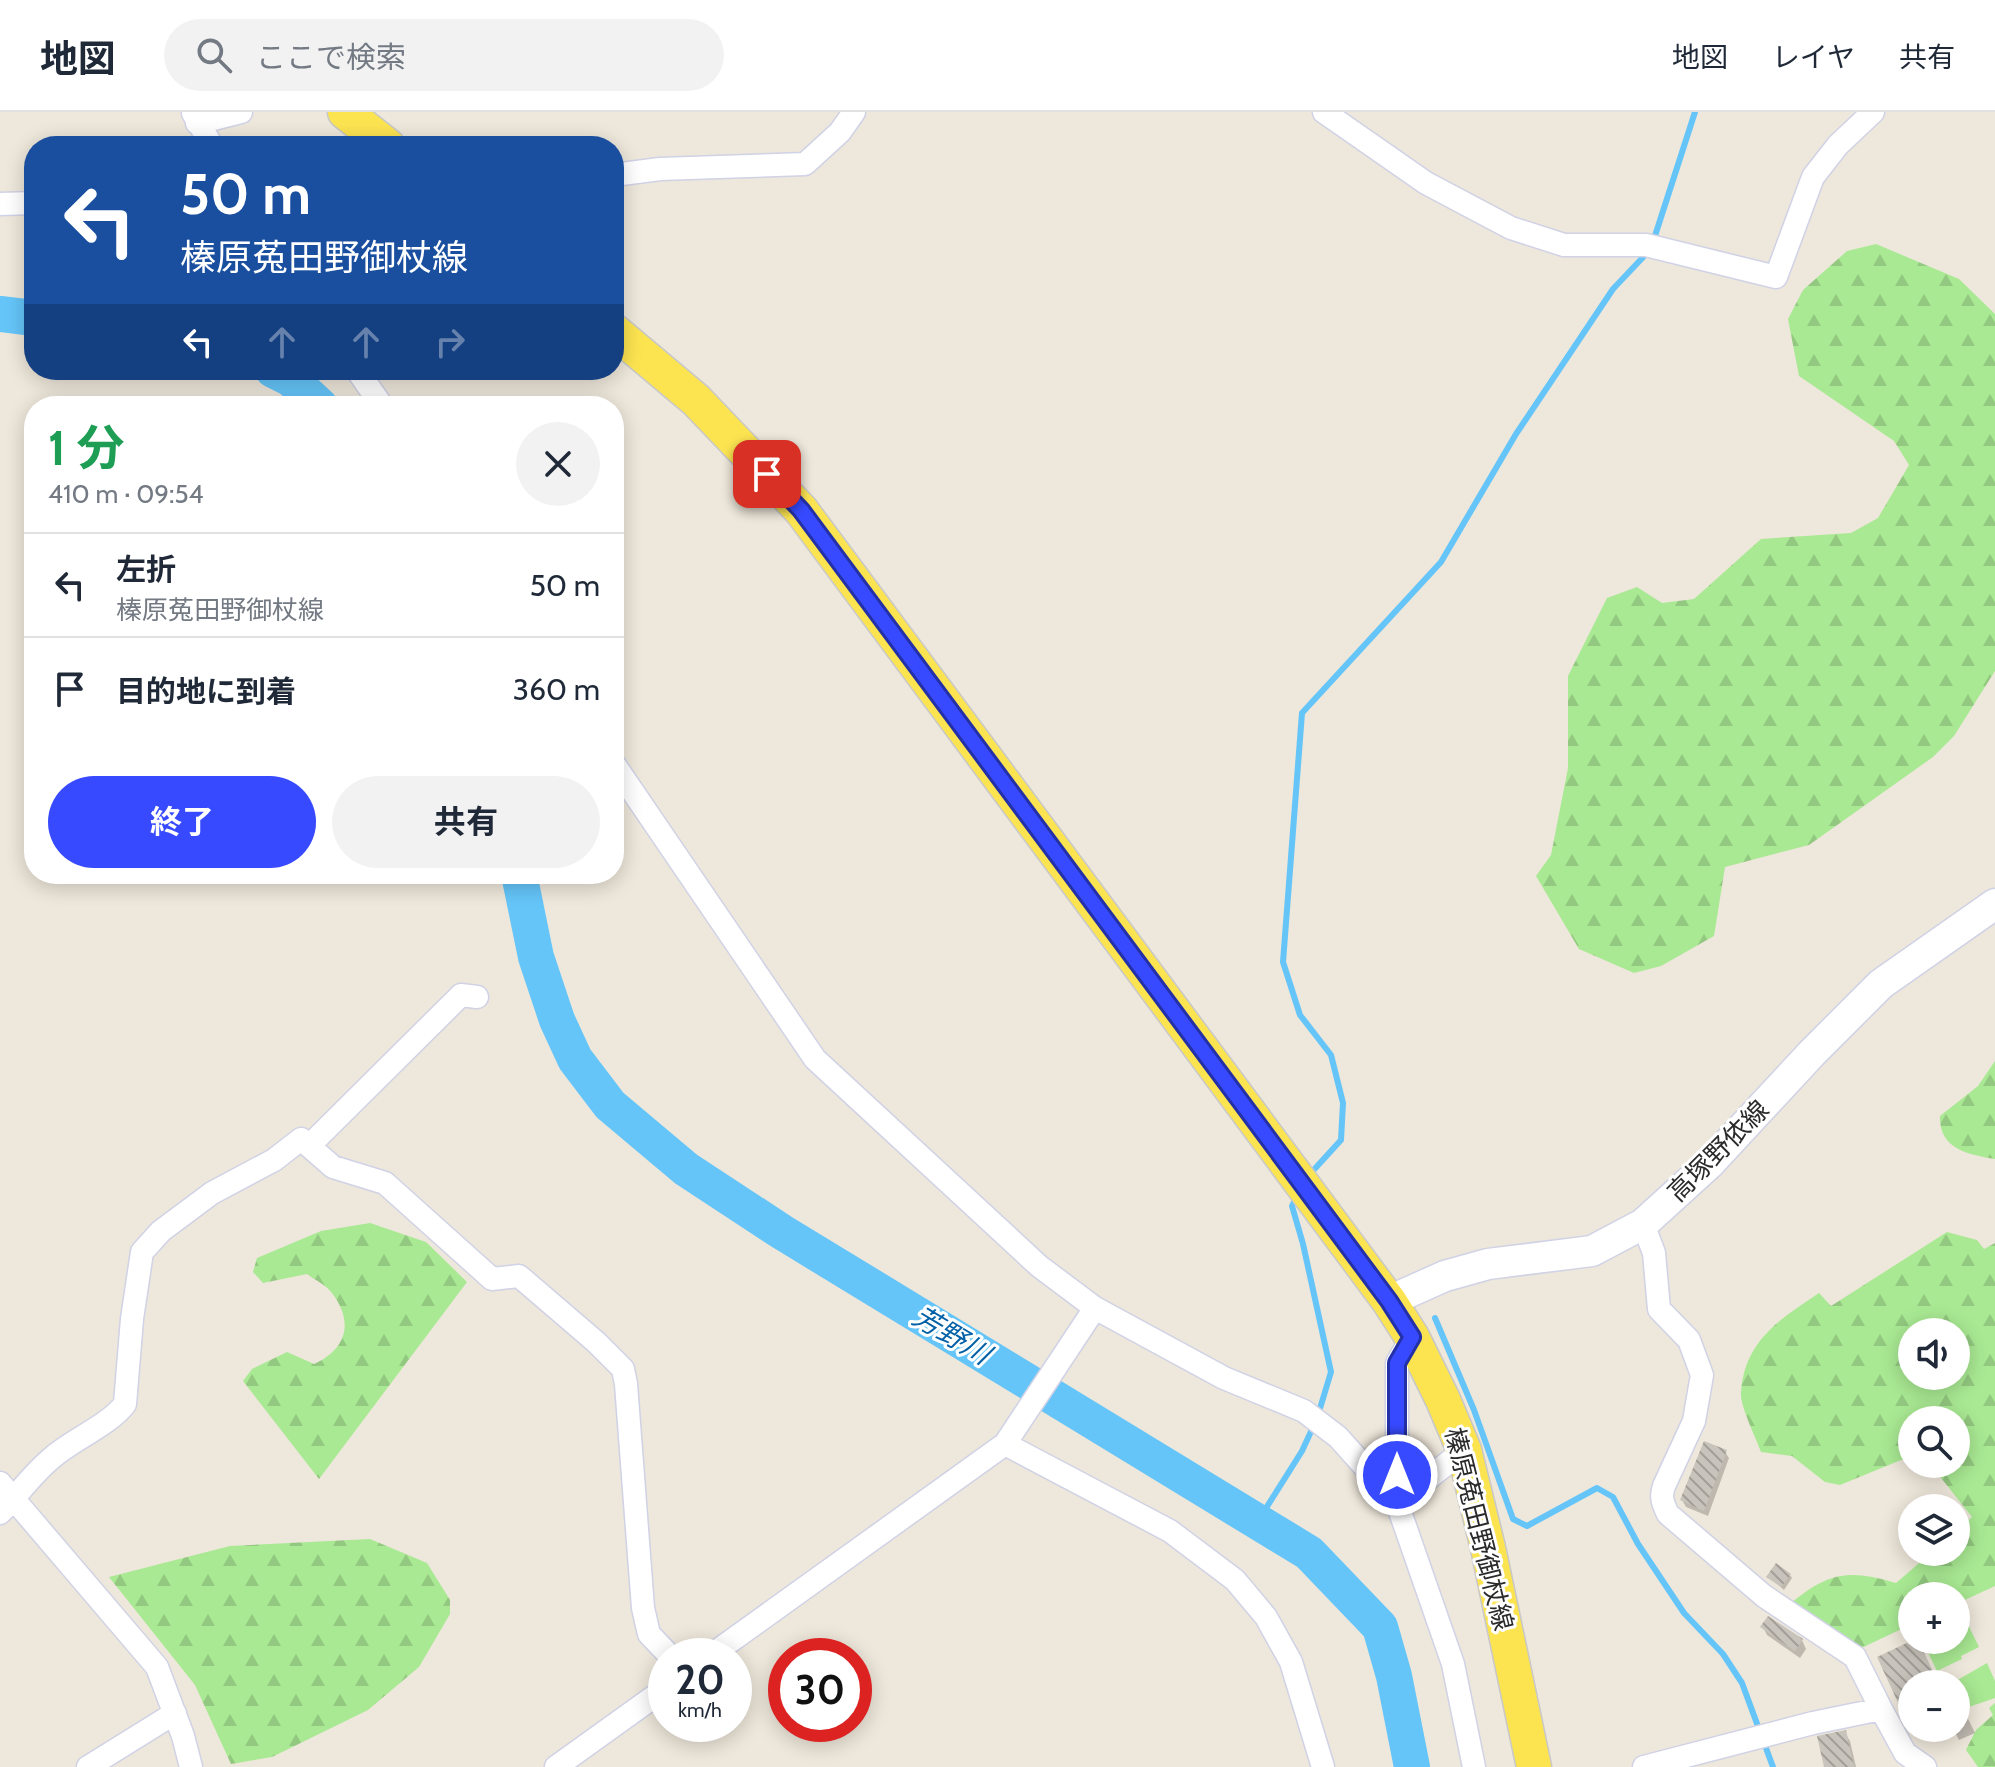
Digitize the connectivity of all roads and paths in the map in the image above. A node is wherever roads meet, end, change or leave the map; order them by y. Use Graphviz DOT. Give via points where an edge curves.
graph roads {
  1 [pos="241,112"];
  2 [pos="345,112"];
  3 [pos="854,112"];
  4 [pos="1324,112"];
  5 [pos="1873,112"];
  6 [pos="195,118"];
  7 [pos="206,136"];
  8 [pos="375,136"];
  9 [pos="624,174"];
  10 [pos="24,203"];
  11 [pos="0,204"];
  12 [pos="624,339"];
  13 [pos="624,779"];
  14 [pos="1995,904"];
  15 [pos="477,997"];
  16 [pos="301,1139"];
  17 [pos="1643,1224"];
  18 [pos="1389,1301"];
  19 [pos="1092,1312"];
  20 [pos="1412,1337"];
  21 [pos="1008,1438"];
  22 [pos="1464,1450"];
  23 [pos="5,1498"];
  24 [pos="1397,1503"];
  25 [pos="653,1638"];
  26 [pos="735,1638"];
  27 [pos="648,1701"];
  28 [pos="1881,1709"];
  29 [pos="175,1713"];
  30 [pos="88,1767"];
  31 [pos="191,1767"];
  32 [pos="556,1767"];
  33 [pos="1323,1767"];
  34 [pos="1474,1767"];
  35 [pos="1534,1767"];
  36 [pos="1644,1767"];
  37 [pos="1925,1767"];
  1 -- 6 [label="street"];
  2 -- 8 [label="main road"];
  3 -- 9 [label="street" via="805,164"];
  4 -- 5 [label="street" via="1426,183 1511,228 1564,245 1656,247 1776,277 1813,177"];
  6 -- 7 [label="street"];
  10 -- 11 [label="street"];
  12 -- 18 [label="main road, 榛原菟田野御杖線" via="696,400 801,510"];
  13 -- 19 [label="street" via="815,1059"];
  14 -- 17 [label="main road, 高塚野依線" via="1881,984 1709,1164"];
  15 -- 25 [label="street" via="461,995 309,1146 333,1167 385,1183 492,1279 519,1276 623,1369 643,1608"];
  16 -- 23 [label="street" via="212,1193 142,1252 125,1404"];
  17 -- 18 [label="main road, 高塚野依線" via="1592,1251 1488,1264"];
  17 -- 28 [label="street" via="1654,1253 1659,1309 1689,1340 1702,1375 1694,1421 1661,1494 1663,1504 1668,1514 1764,1596 1855,1657"];
  18 -- 20 [label="main road, 榛原菟田野御杖線"];
  19 -- 21 [label="street"];
  19 -- 24 [label="street" via="1304,1411 1338,1437"];
  20 -- 22 [label="main road, 榛原菟田野御杖線"];
  20 -- 24 [label="street" via="1397,1363"];
  21 -- 26 [label="street"];
  21 -- 33 [label="street" via="1170,1531 1235,1580 1266,1617 1291,1662"];
  22 -- 24 [label="street"];
  22 -- 35 [label="main road, 榛原菟田野御杖線"];
  23 -- 29 [label="street" via="157,1667"];
  24 -- 34 [label="street" via="1453,1664"];
  27 -- 32 [label="street"];
  28 -- 36 [label="street"];
  28 -- 37 [label="street" via="1905,1753"];
  29 -- 30 [label="street"];
  29 -- 31 [label="street"];
}
